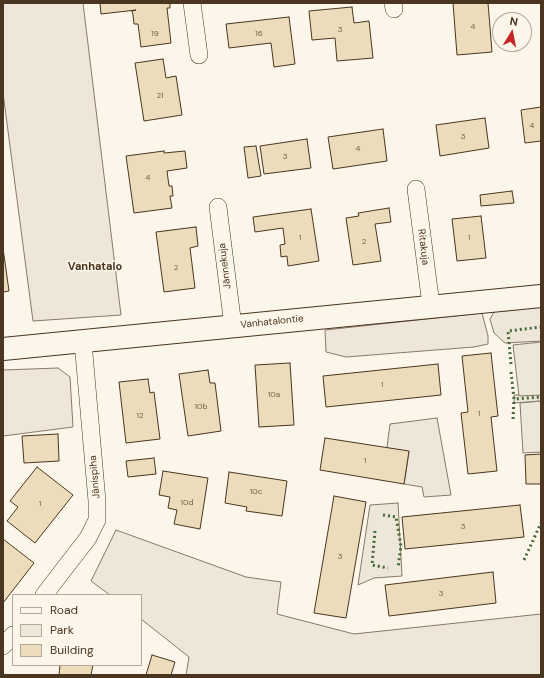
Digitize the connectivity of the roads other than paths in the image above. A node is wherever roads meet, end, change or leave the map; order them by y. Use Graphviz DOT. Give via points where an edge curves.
graph roads {
  1 [pos="192,3"];
  2 [pos="199,55"];
  3 [pos="416,189"];
  4 [pos="218,207"];
  5 [pos="541,296"];
  6 [pos="431,305"];
  7 [pos="233,326"];
  8 [pos="83,342"];
  9 [pos="3,348"];
  10 [pos="45,594"];
  11 [pos="12,636"];
  12 [pos="3,646"];
  1 -- 2 [label="street"];
  3 -- 6 [label="street, Ritakuja"];
  4 -- 7 [label="street, Jännekuja"];
  5 -- 6 [label="street, Vanhatalontie"];
  6 -- 7 [label="street, Vanhatalontie"];
  7 -- 8 [label="street, Vanhatalontie"];
  8 -- 9 [label="street, Vanhatalontie"];
  8 -- 10 [label="street, Jänispiha" via="97,520 88,538"];
  11 -- 12 [label="street"];
}
